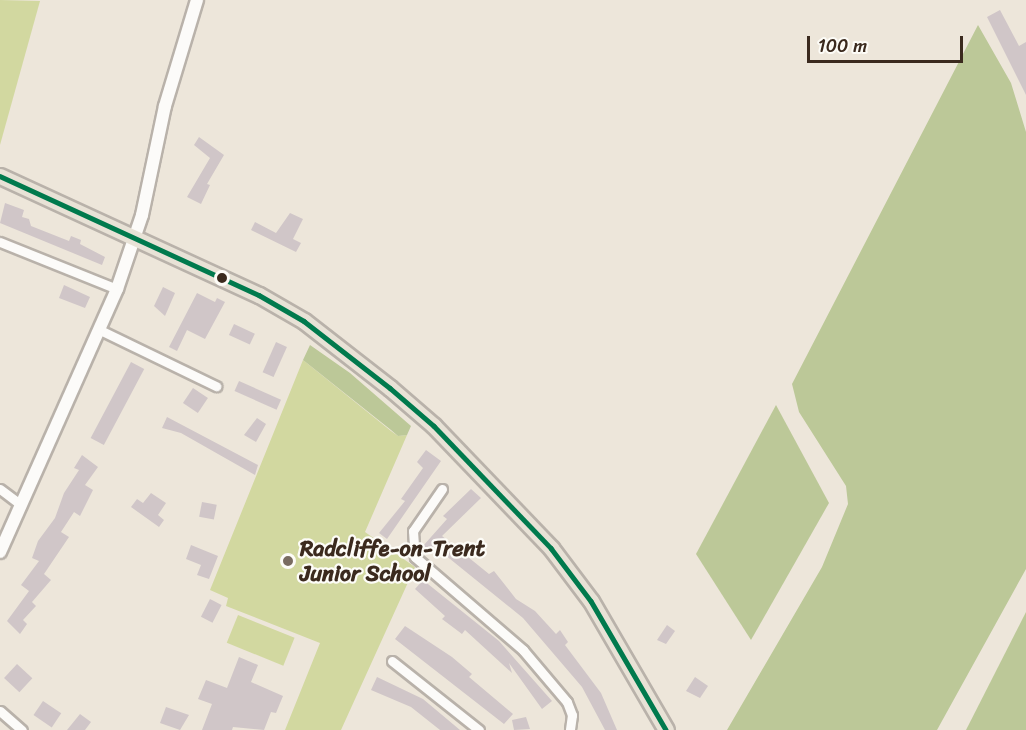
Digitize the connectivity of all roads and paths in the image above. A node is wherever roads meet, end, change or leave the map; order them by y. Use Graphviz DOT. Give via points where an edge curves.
graph roads {
  1 [pos="197,0"];
  2 [pos="0,176"];
  3 [pos="136,236"];
  4 [pos="0,242"];
  5 [pos="117,289"];
  6 [pos="102,331"];
  7 [pos="216,386"];
  8 [pos="0,489"];
  9 [pos="442,489"];
  10 [pos="21,505"];
  11 [pos="0,552"];
  12 [pos="392,661"];
  13 [pos="0,711"];
  14 [pos="22,730"];
  15 [pos="479,730"];
  16 [pos="570,730"];
  17 [pos="666,730"];
  1 -- 3 [label="street" via="165,106"];
  2 -- 3 [label="highway"];
  3 -- 5 [label="street"];
  3 -- 17 [label="highway" via="304,321 435,426 551,548 618,645"];
  4 -- 5 [label="street"];
  5 -- 6 [label="street"];
  6 -- 7 [label="street"];
  6 -- 10 [label="street"];
  8 -- 10 [label="street"];
  9 -- 16 [label="street" via="413,531 415,557 523,650 567,702 572,715"];
  10 -- 11 [label="street"];
  12 -- 15 [label="street"];
  13 -- 14 [label="street"];
}
